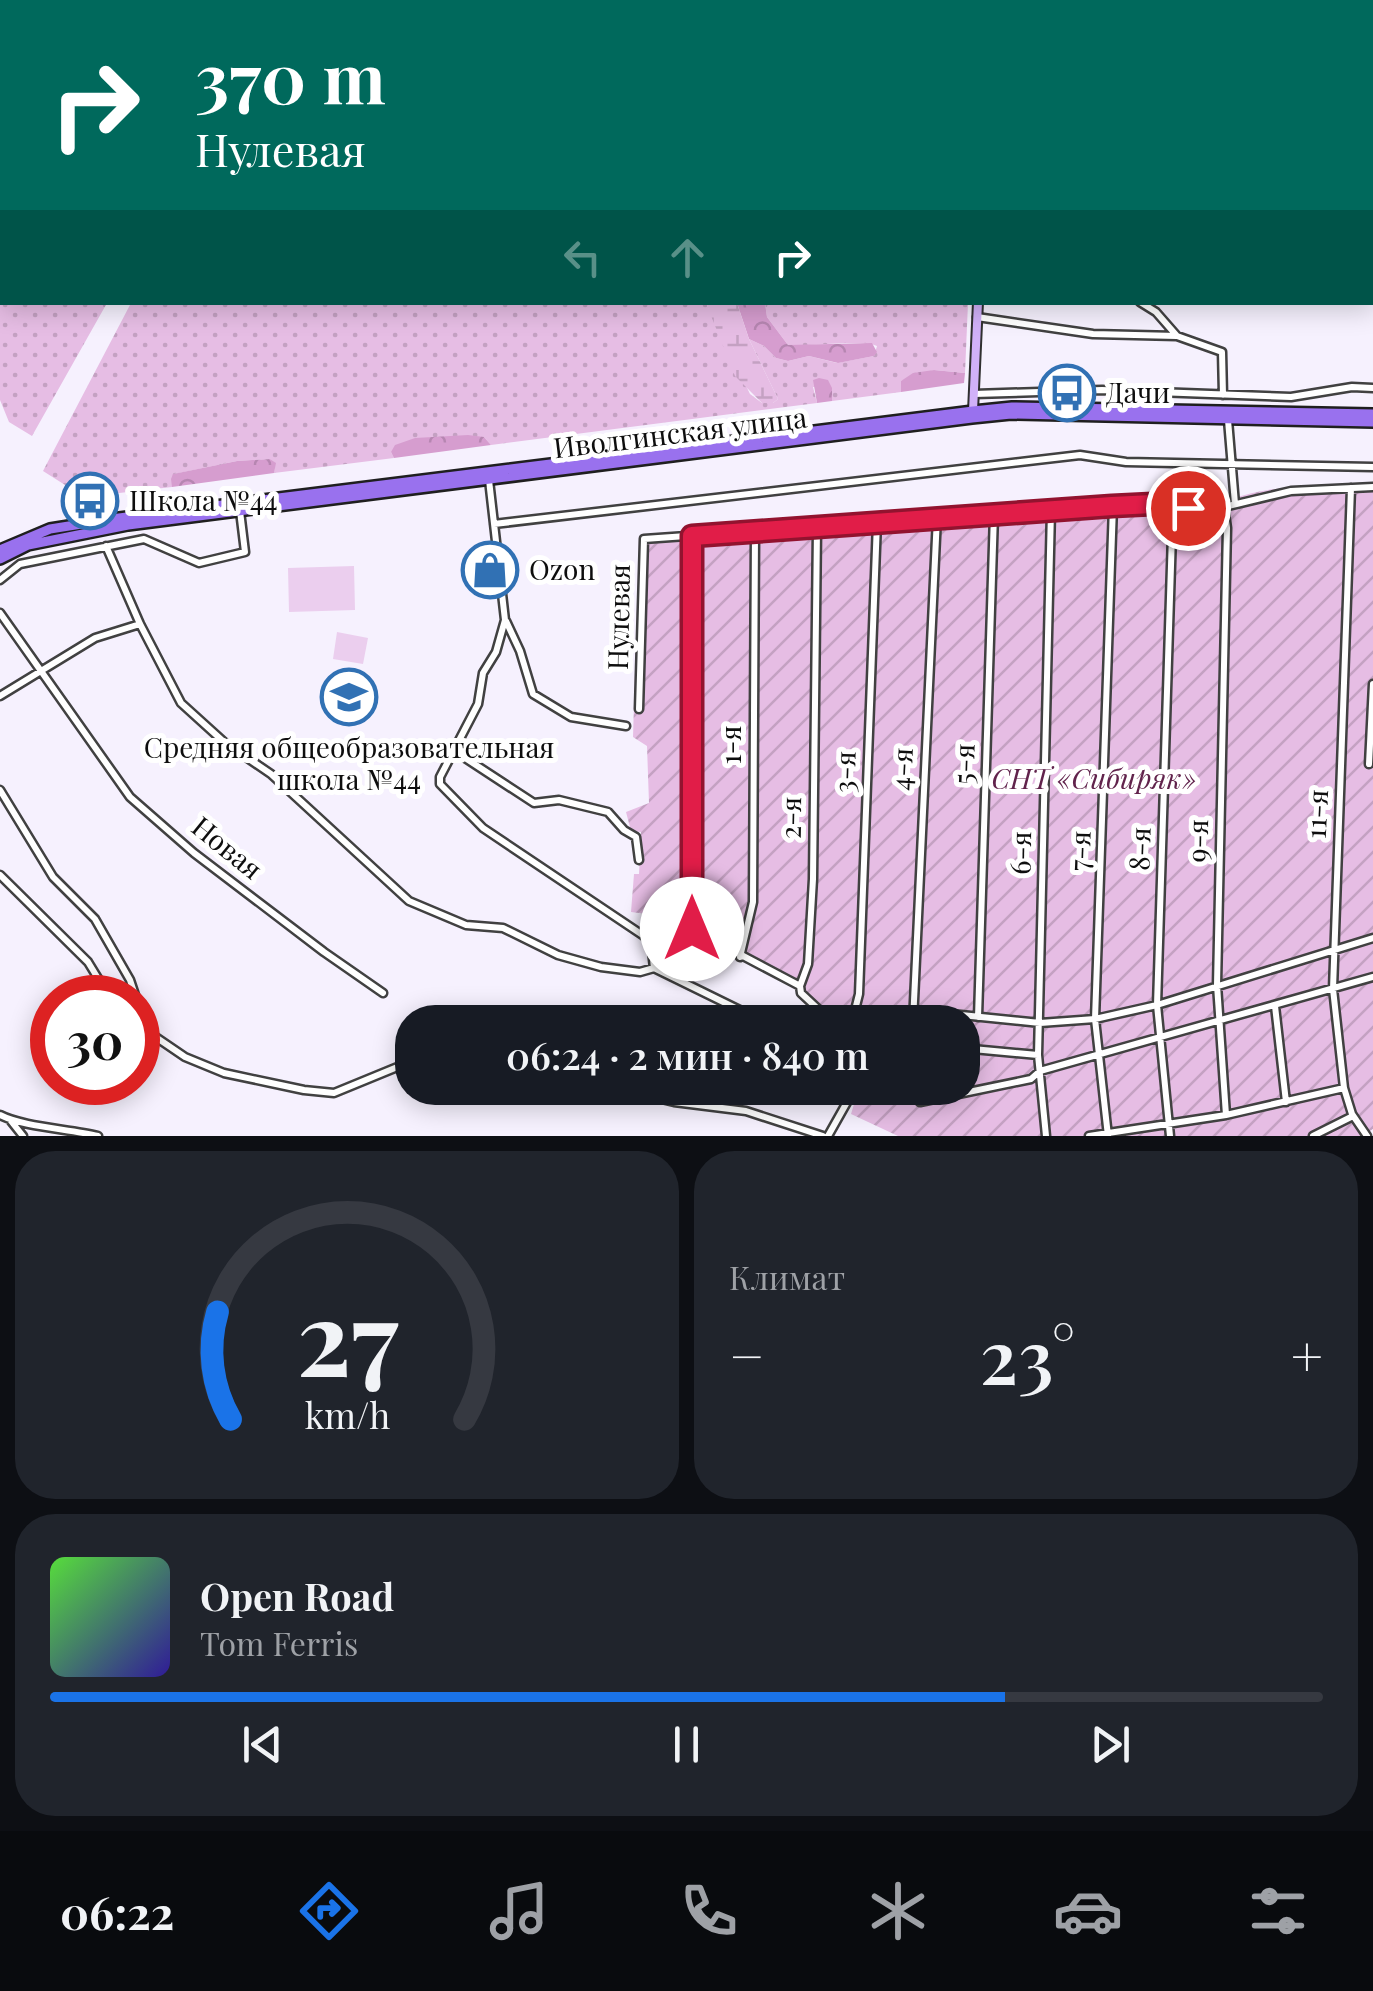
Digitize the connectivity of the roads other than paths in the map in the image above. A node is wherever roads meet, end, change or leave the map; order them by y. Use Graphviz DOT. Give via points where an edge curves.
graph roads {
  1 [pos="978,305"];
  2 [pos="1145,305"];
  3 [pos="977,317"];
  4 [pos="1177,336"];
  5 [pos="1373,388"];
  6 [pos="974,394"];
  7 [pos="1223,395"];
  8 [pos="973,411"];
  9 [pos="1373,414"];
  10 [pos="1228,420"];
  11 [pos="1373,422"];
  12 [pos="1230,463"];
  13 [pos="1373,467"];
  14 [pos="489,480"];
  15 [pos="1373,487"];
  16 [pos="1350,488"];
  17 [pos="1173,503"];
  18 [pos="1234,504"];
  19 [pos="1112,506"];
  20 [pos="1224,507"];
  21 [pos="1052,510"];
  22 [pos="240,512"];
  23 [pos="994,514"];
  24 [pos="937,517"];
  25 [pos="877,522"];
  26 [pos="494,524"];
  27 [pos="816,528"];
  28 [pos="755,532"];
  29 [pos="692,536"];
  30 [pos="1,545"];
  31 [pos="106,546"];
  32 [pos="0,559"];
  33 [pos="0,580"];
  34 [pos="0,613"];
  35 [pos="505,620"];
  36 [pos="140,624"];
  37 [pos="39,672"];
  38 [pos="1373,684"];
  39 [pos="0,696"];
  40 [pos="639,709"];
  41 [pos="626,726"];
  42 [pos="456,752"];
  43 [pos="1369,764"];
  44 [pos="0,790"];
  45 [pos="639,860"];
  46 [pos="0,875"];
  47 [pos="1373,938"];
  48 [pos="1334,950"];
  49 [pos="740,957"];
  50 [pos="654,968"];
  51 [pos="96,975"];
  52 [pos="124,975"];
  53 [pos="1373,977"];
  54 [pos="1217,985"];
  55 [pos="800,986"];
  56 [pos="1333,989"];
  57 [pos="384,993"];
  58 [pos="729,1005"];
  59 [pos="814,1005"];
  60 [pos="856,1005"];
  61 [pos="912,1005"];
  62 [pos="978,1005"];
  63 [pos="1158,1005"];
  64 [pos="1274,1006"];
  65 [pos="980,1017"];
  66 [pos="1096,1020"];
  67 [pos="1217,1021"];
  68 [pos="1040,1023"];
  69 [pos="1160,1038"];
  70 [pos="160,1041"];
  71 [pos="980,1050"];
  72 [pos="1097,1054"];
  73 [pos="1038,1055"];
  74 [pos="395,1068"];
  75 [pos="1040,1071"];
  76 [pos="1344,1088"];
  77 [pos="980,1090"];
  78 [pos="1286,1102"];
  79 [pos="698,1105"];
  80 [pos="844,1105"];
  81 [pos="0,1114"];
  82 [pos="1226,1115"];
  83 [pos="1353,1116"];
  84 [pos="10,1120"];
  85 [pos="1168,1122"];
  86 [pos="1108,1134"];
  87 [pos="23,1136"];
  88 [pos="98,1136"];
  89 [pos="826,1136"];
  90 [pos="1046,1136"];
  91 [pos="1089,1136"];
  92 [pos="1170,1136"];
  93 [pos="1313,1136"];
  94 [pos="1367,1136"];
  1 -- 3 [label="street"];
  2 -- 4 [label="street"];
  3 -- 4 [label="street" via="1094,334"];
  3 -- 6 [label="street"];
  4 -- 7 [label="street" via="1222,352"];
  5 -- 7 [label="street" via="1292,398"];
  6 -- 7 [label="street" via="1063,389"];
  6 -- 8 [label="street"];
  8 -- 9 [label="main road, Иволгинская улица"];
  8 -- 30 [label="main road, Иволгинская улица" via="119,518 50,528"];
  10 -- 11 [label="main road, Иволгинская улица"];
  10 -- 12 [label="street"];
  10 -- 14 [label="main road, Иволгинская улица" via="992,416"];
  12 -- 13 [label="street"];
  12 -- 18 [label="street"];
  12 -- 26 [label="street" via="1080,456"];
  14 -- 22 [label="main road, Иволгинская улица"];
  14 -- 26 [label="street"];
  15 -- 16 [label="street, Нулевая"];
  16 -- 18 [label="street, Нулевая" via="1291,491"];
  16 -- 48 [label="street, 11-я"];
  17 -- 19 [label="street, Нулевая"];
  17 -- 20 [label="street, Нулевая"];
  17 -- 63 [label="street, 8-я"];
  18 -- 20 [label="street, Нулевая"];
  19 -- 21 [label="street, Нулевая"];
  19 -- 66 [label="street, 7-я"];
  20 -- 54 [label="street, 9-я"];
  21 -- 23 [label="street, Нулевая"];
  21 -- 68 [label="street, 6-я"];
  22 -- 31 [label="street" via="245,552 199,563 144,539"];
  22 -- 32 [label="main road, Иволгинская улица" via="53,538"];
  23 -- 24 [label="street, Нулевая"];
  23 -- 62 [label="street, 5-я"];
  24 -- 25 [label="street, Нулевая"];
  24 -- 61 [label="street, 4-я"];
  25 -- 27 [label="street, Нулевая"];
  25 -- 60 [label="street, 3-я"];
  26 -- 35 [label="street"];
  27 -- 28 [label="street, Нулевая"];
  27 -- 55 [label="street, 2-я" via="813,880 808,964"];
  28 -- 29 [label="street, Нулевая"];
  28 -- 49 [label="street, 1-я" via="753,902"];
  29 -- 40 [label="street, Нулевая" via="644,539"];
  29 -- 49 [label="street" via="692,929"];
  31 -- 33 [label="street" via="20,564"];
  31 -- 36 [label="street"];
  34 -- 37 [label="street, Новая"];
  35 -- 41 [label="street" via="533,694 572,717"];
  35 -- 42 [label="street"];
  36 -- 37 [label="street" via="95,638"];
  36 -- 50 [label="street" via="181,703 410,900 466,925 503,928 558,955 640,972"];
  37 -- 39 [label="street"];
  37 -- 57 [label="street, Новая" via="130,797 194,853"];
  38 -- 43 [label="street"];
  42 -- 45 [label="street" via="534,803 559,800 608,812 636,836"];
  42 -- 50 [label="street" via="440,778 443,789 483,828 644,936"];
  44 -- 52 [label="street" via="53,876 95,919"];
  46 -- 51 [label="street"];
  47 -- 48 [label="street"];
  48 -- 54 [label="street"];
  48 -- 56 [label="street, 11-я"];
  49 -- 55 [label="street"];
  50 -- 58 [label="street"];
  53 -- 56 [label="street"];
  54 -- 63 [label="street"];
  54 -- 67 [label="street, 9-я"];
  55 -- 59 [label="street"];
  56 -- 64 [label="street"];
  56 -- 76 [label="street, 11-я"];
  63 -- 66 [label="street"];
  63 -- 69 [label="street, 8-я"];
  64 -- 67 [label="street"];
  64 -- 78 [label="street"];
  65 -- 68 [label="street"];
  66 -- 68 [label="street"];
  66 -- 72 [label="street, 7-я"];
  67 -- 69 [label="street"];
  67 -- 82 [label="street, 9-я"];
  68 -- 73 [label="street, 6-я"];
  69 -- 72 [label="street"];
  69 -- 85 [label="street, 8-я"];
  70 -- 74 [label="street" via="224,1073 334,1093"];
  71 -- 73 [label="street"];
  72 -- 75 [label="street"];
  72 -- 86 [label="street, 7-я"];
  73 -- 75 [label="street, 6-я"];
  75 -- 77 [label="street" via="1032,1079"];
  75 -- 90 [label="street, 6-я"];
  76 -- 78 [label="street"];
  76 -- 83 [label="street, 11-я"];
  78 -- 82 [label="street"];
  79 -- 89 [label="street" via="746,1111"];
  80 -- 89 [label="street"];
  81 -- 84 [label="street"];
  82 -- 85 [label="street"];
  83 -- 93 [label="street"];
  83 -- 94 [label="street, 11-я"];
  84 -- 87 [label="street"];
  84 -- 88 [label="street"];
  85 -- 86 [label="street"];
  85 -- 92 [label="street, 8-я"];
  86 -- 91 [label="street"];
}
